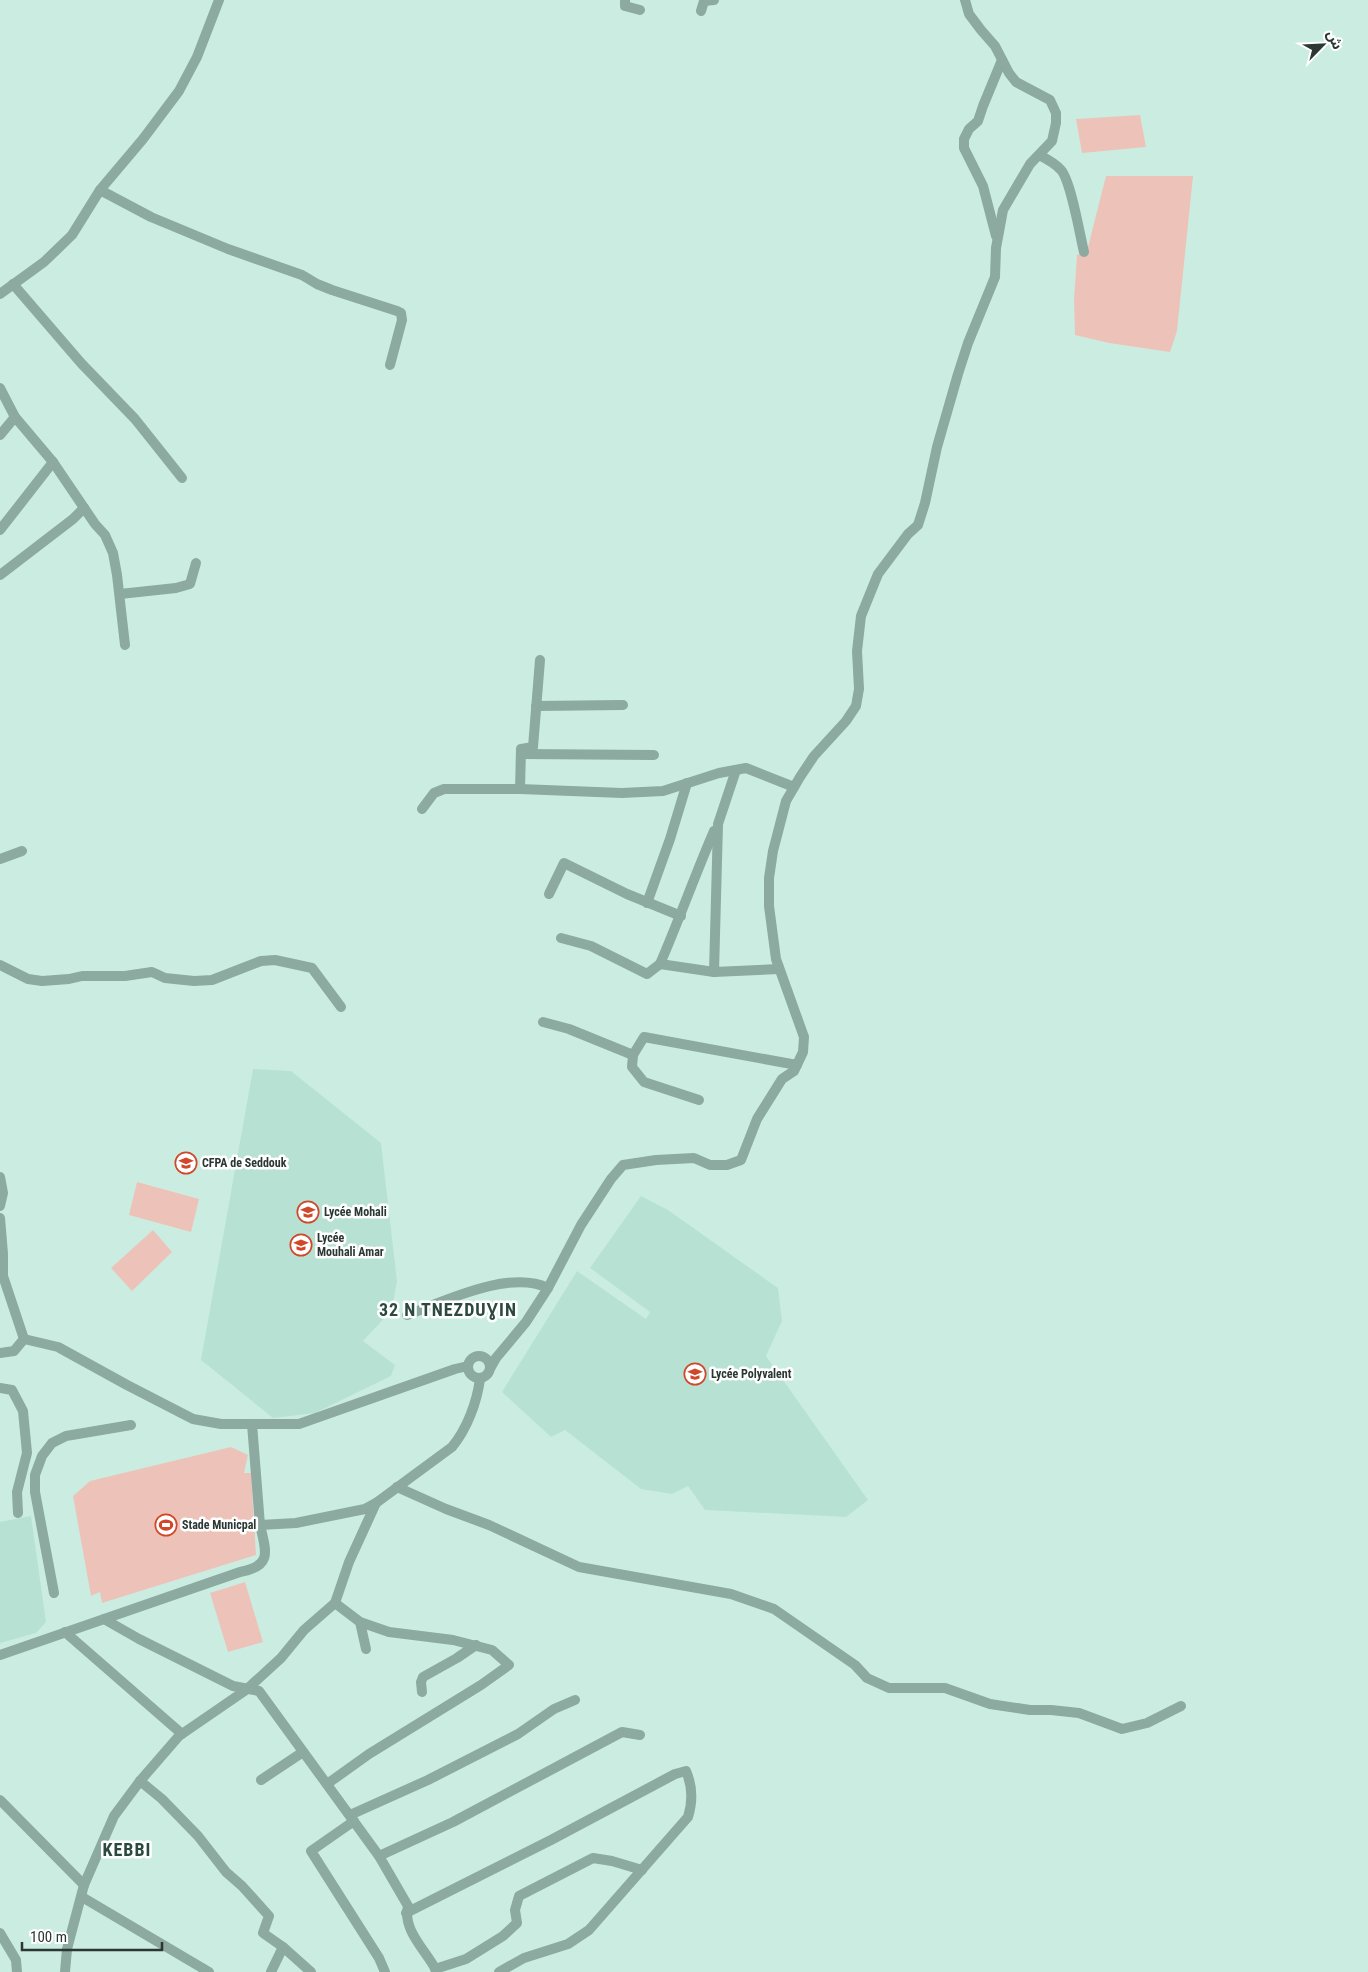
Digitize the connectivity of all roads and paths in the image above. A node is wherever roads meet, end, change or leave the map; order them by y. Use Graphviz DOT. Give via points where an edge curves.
graph roads {
  1 [pos="219,0"];
  2 [pos="625,0"];
  3 [pos="714,0"];
  4 [pos="965,0"];
  5 [pos="640,10"];
  6 [pos="700,11"];
  7 [pos="1002,60"];
  8 [pos="1039,154"];
  9 [pos="100,190"];
  10 [pos="997,238"];
  11 [pos="1084,252"];
  12 [pos="14,284"];
  13 [pos="0,294"];
  14 [pos="390,365"];
  15 [pos="0,388"];
  16 [pos="15,417"];
  17 [pos="0,435"];
  18 [pos="53,462"];
  19 [pos="182,478"];
  20 [pos="84,508"];
  21 [pos="0,530"];
  22 [pos="196,563"];
  23 [pos="0,575"];
  24 [pos="120,594"];
  25 [pos="125,645"];
  26 [pos="540,660"];
  27 [pos="623,705"];
  28 [pos="536,706"];
  29 [pos="521,754"];
  30 [pos="654,755"];
  31 [pos="736,770"];
  32 [pos="688,783"];
  33 [pos="794,787"];
  34 [pos="520,789"];
  35 [pos="422,809"];
  36 [pos="718,824"];
  37 [pos="22,851"];
  38 [pos="0,859"];
  39 [pos="548,894"];
  40 [pos="647,902"];
  41 [pos="681,916"];
  42 [pos="561,938"];
  43 [pos="660,964"];
  44 [pos="0,965"];
  45 [pos="779,969"];
  46 [pos="714,972"];
  47 [pos="342,1007"];
  48 [pos="543,1022"];
  49 [pos="633,1055"];
  50 [pos="797,1065"];
  51 [pos="699,1100"];
  52 [pos="0,1178"];
  53 [pos="0,1206"];
  54 [pos="0,1218"];
  55 [pos="1,1269"];
  56 [pos="548,1288"];
  57 [pos="407,1315"];
  58 [pos="24,1339"];
  59 [pos="0,1353"];
  60 [pos="499,1354"];
  61 [pos="484,1357"];
  62 [pos="468,1366"];
  63 [pos="491,1368"];
  64 [pos="480,1379"];
  65 [pos="0,1388"];
  66 [pos="252,1424"];
  67 [pos="131,1425"];
  68 [pos="35,1475"];
  69 [pos="21,1477"];
  70 [pos="397,1487"];
  71 [pos="376,1503"];
  72 [pos="18,1514"];
  73 [pos="260,1525"];
  74 [pos="54,1593"];
  75 [pos="335,1603"];
  76 [pos="104,1619"];
  77 [pos="360,1622"];
  78 [pos="66,1632"];
  79 [pos="476,1645"];
  80 [pos="366,1649"];
  81 [pos="0,1655"];
  82 [pos="246,1690"];
  83 [pos="422,1692"];
  84 [pos="575,1700"];
  85 [pos="1181,1706"];
  86 [pos="182,1734"];
  87 [pos="640,1735"];
  88 [pos="304,1752"];
  89 [pos="261,1780"];
  90 [pos="140,1781"];
  91 [pos="327,1784"];
  92 [pos="0,1800"];
  93 [pos="352,1818"];
  94 [pos="379,1856"];
  95 [pos="642,1870"];
  96 [pos="84,1885"];
  97 [pos="82,1897"];
  98 [pos="406,1913"];
  99 [pos="0,1933"];
  100 [pos="283,1947"];
  101 [pos="436,1970"];
  102 [pos="17,1972"];
  103 [pos="65,1972"];
  104 [pos="210,1972"];
  105 [pos="271,1972"];
  106 [pos="310,1972"];
  107 [pos="385,1972"];
  108 [pos="499,1972"];
  1 -- 9 [label="street" via="197,57 179,91"];
  2 -- 5 [label="street" via="625,6"];
  3 -- 6 [label="street" via="704,1"];
  4 -- 7 [label="street" via="969,14"];
  7 -- 8 [label="street" via="1016,82 1050,100 1054,107 1056,123 1052,141"];
  7 -- 10 [label="street" via="978,121 964,139 964,148 983,186"];
  8 -- 10 [label="street" via="1004,210"];
  8 -- 11 [label="street" via="1063,172"];
  9 -- 12 [label="street" via="72,234 44,262"];
  9 -- 14 [label="street" via="151,217 302,275 332,290 398,311 402,320"];
  10 -- 33 [label="street" via="995,278 958,374 918,525 878,574 862,616 857,650 860,689 856,706 814,756"];
  12 -- 13 [label="street"];
  12 -- 19 [label="street"];
  15 -- 16 [label="street"];
  16 -- 17 [label="street"];
  16 -- 18 [label="street"];
  18 -- 20 [label="street"];
  18 -- 21 [label="street"];
  20 -- 23 [label="street"];
  20 -- 24 [label="street" via="105,535 113,553"];
  22 -- 24 [label="street" via="190,584"];
  24 -- 25 [label="street"];
  26 -- 28 [label="street"];
  27 -- 28 [label="street"];
  28 -- 29 [label="street" via="533,747 521,749"];
  29 -- 30 [label="street"];
  29 -- 34 [label="street"];
  31 -- 32 [label="street" via="719,772"];
  31 -- 33 [label="street" via="746,768"];
  31 -- 36 [label="street"];
  32 -- 34 [label="street" via="663,791 622,794"];
  32 -- 40 [label="street"];
  33 -- 45 [label="street" via="786,801 769,878 771,931"];
  34 -- 35 [label="street" via="444,789 434,793"];
  36 -- 41 [label="street" via="698,866"];
  36 -- 46 [label="street"];
  37 -- 38 [label="street"];
  39 -- 40 [label="street" via="564,863"];
  40 -- 41 [label="street"];
  41 -- 43 [label="street"];
  42 -- 43 [label="street" via="591,946 647,974"];
  43 -- 46 [label="street"];
  44 -- 47 [label="street" via="28,979 42,981 152,972 165,978 194,981 212,980 262,961 281,960 312,968"];
  45 -- 46 [label="street"];
  45 -- 50 [label="street" via="804,1037"];
  48 -- 49 [label="street"];
  49 -- 50 [label="street" via="644,1037"];
  49 -- 51 [label="street" via="632,1067 644,1082"];
  50 -- 56 [label="street" via="782,1079 756,1119 741,1160 727,1165 710,1165 694,1158 623,1165 580,1225"];
  52 -- 53 [label="street" via="3,1193"];
  54 -- 55 [label="street"];
  55 -- 58 [label="street"];
  56 -- 57 [label="street" via="537,1283 500,1283"];
  56 -- 60 [label="street" via="526,1322"];
  58 -- 59 [label="street" via="14,1351"];
  58 -- 66 [label="street" via="58,1348 193,1419 221,1424"];
  60 -- 61 [label="street"];
  60 -- 63 [label="street"];
  61 -- 62 [label="street" via="472,1359"];
  61 -- 63 [label="street"];
  62 -- 64 [label="street" via="473,1376"];
  62 -- 66 [label="street" via="300,1424"];
  63 -- 64 [label="street" via="488,1375"];
  64 -- 70 [label="street" via="474,1403 457,1442"];
  65 -- 69 [label="street" via="12,1390 23,1411 27,1453"];
  66 -- 73 [label="street"];
  67 -- 68 [label="street" via="66,1436 52,1443 42,1456"];
  68 -- 69 [label="street"];
  68 -- 74 [label="street" via="35,1492"];
  69 -- 72 [label="street" via="17,1492"];
  70 -- 71 [label="street"];
  70 -- 85 [label="street" via="579,1567 731,1594 774,1608 855,1665 867,1678 889,1688 944,1688 990,1704 1079,1713 1122,1729 1147,1723"];
  71 -- 73 [label="street" via="348,1514"];
  71 -- 75 [label="street" via="349,1562"];
  73 -- 76 [label="street" via="264,1559 254,1569"];
  75 -- 77 [label="street"];
  75 -- 82 [label="street"];
  76 -- 78 [label="street"];
  76 -- 82 [label="street"];
  77 -- 79 [label="street" via="389,1632"];
  77 -- 80 [label="street"];
  78 -- 81 [label="street"];
  78 -- 86 [label="street"];
  79 -- 83 [label="street" via="423,1676"];
  79 -- 91 [label="street" via="492,1650 509,1665 482,1685 368,1754"];
  82 -- 86 [label="street"];
  82 -- 88 [label="street" via="259,1691"];
  84 -- 93 [label="street" via="554,1709 518,1734"];
  86 -- 90 [label="street"];
  87 -- 94 [label="street" via="622,1732 453,1822"];
  88 -- 89 [label="street"];
  88 -- 91 [label="street"];
  90 -- 96 [label="street" via="114,1816"];
  90 -- 100 [label="street" via="185,1822 226,1872 263,1909 269,1916 263,1932"];
  91 -- 93 [label="street"];
  92 -- 96 [label="street"];
  93 -- 94 [label="street"];
  93 -- 107 [label="street" via="311,1851"];
  94 -- 98 [label="street" via="408,1906"];
  95 -- 98 [label="street" via="688,1817 692,1802 691,1783 686,1771"];
  95 -- 101 [label="street" via="593,1858 519,1896 517,1924 466,1959"];
  95 -- 108 [label="street" via="589,1930 568,1944 524,1958"];
  96 -- 97 [label="street"];
  97 -- 103 [label="street" via="67,1949"];
  97 -- 104 [label="street"];
  98 -- 101 [label="street" via="413,1935"];
  99 -- 102 [label="street" via="16,1960"];
  100 -- 105 [label="street"];
  100 -- 106 [label="street"];
}
